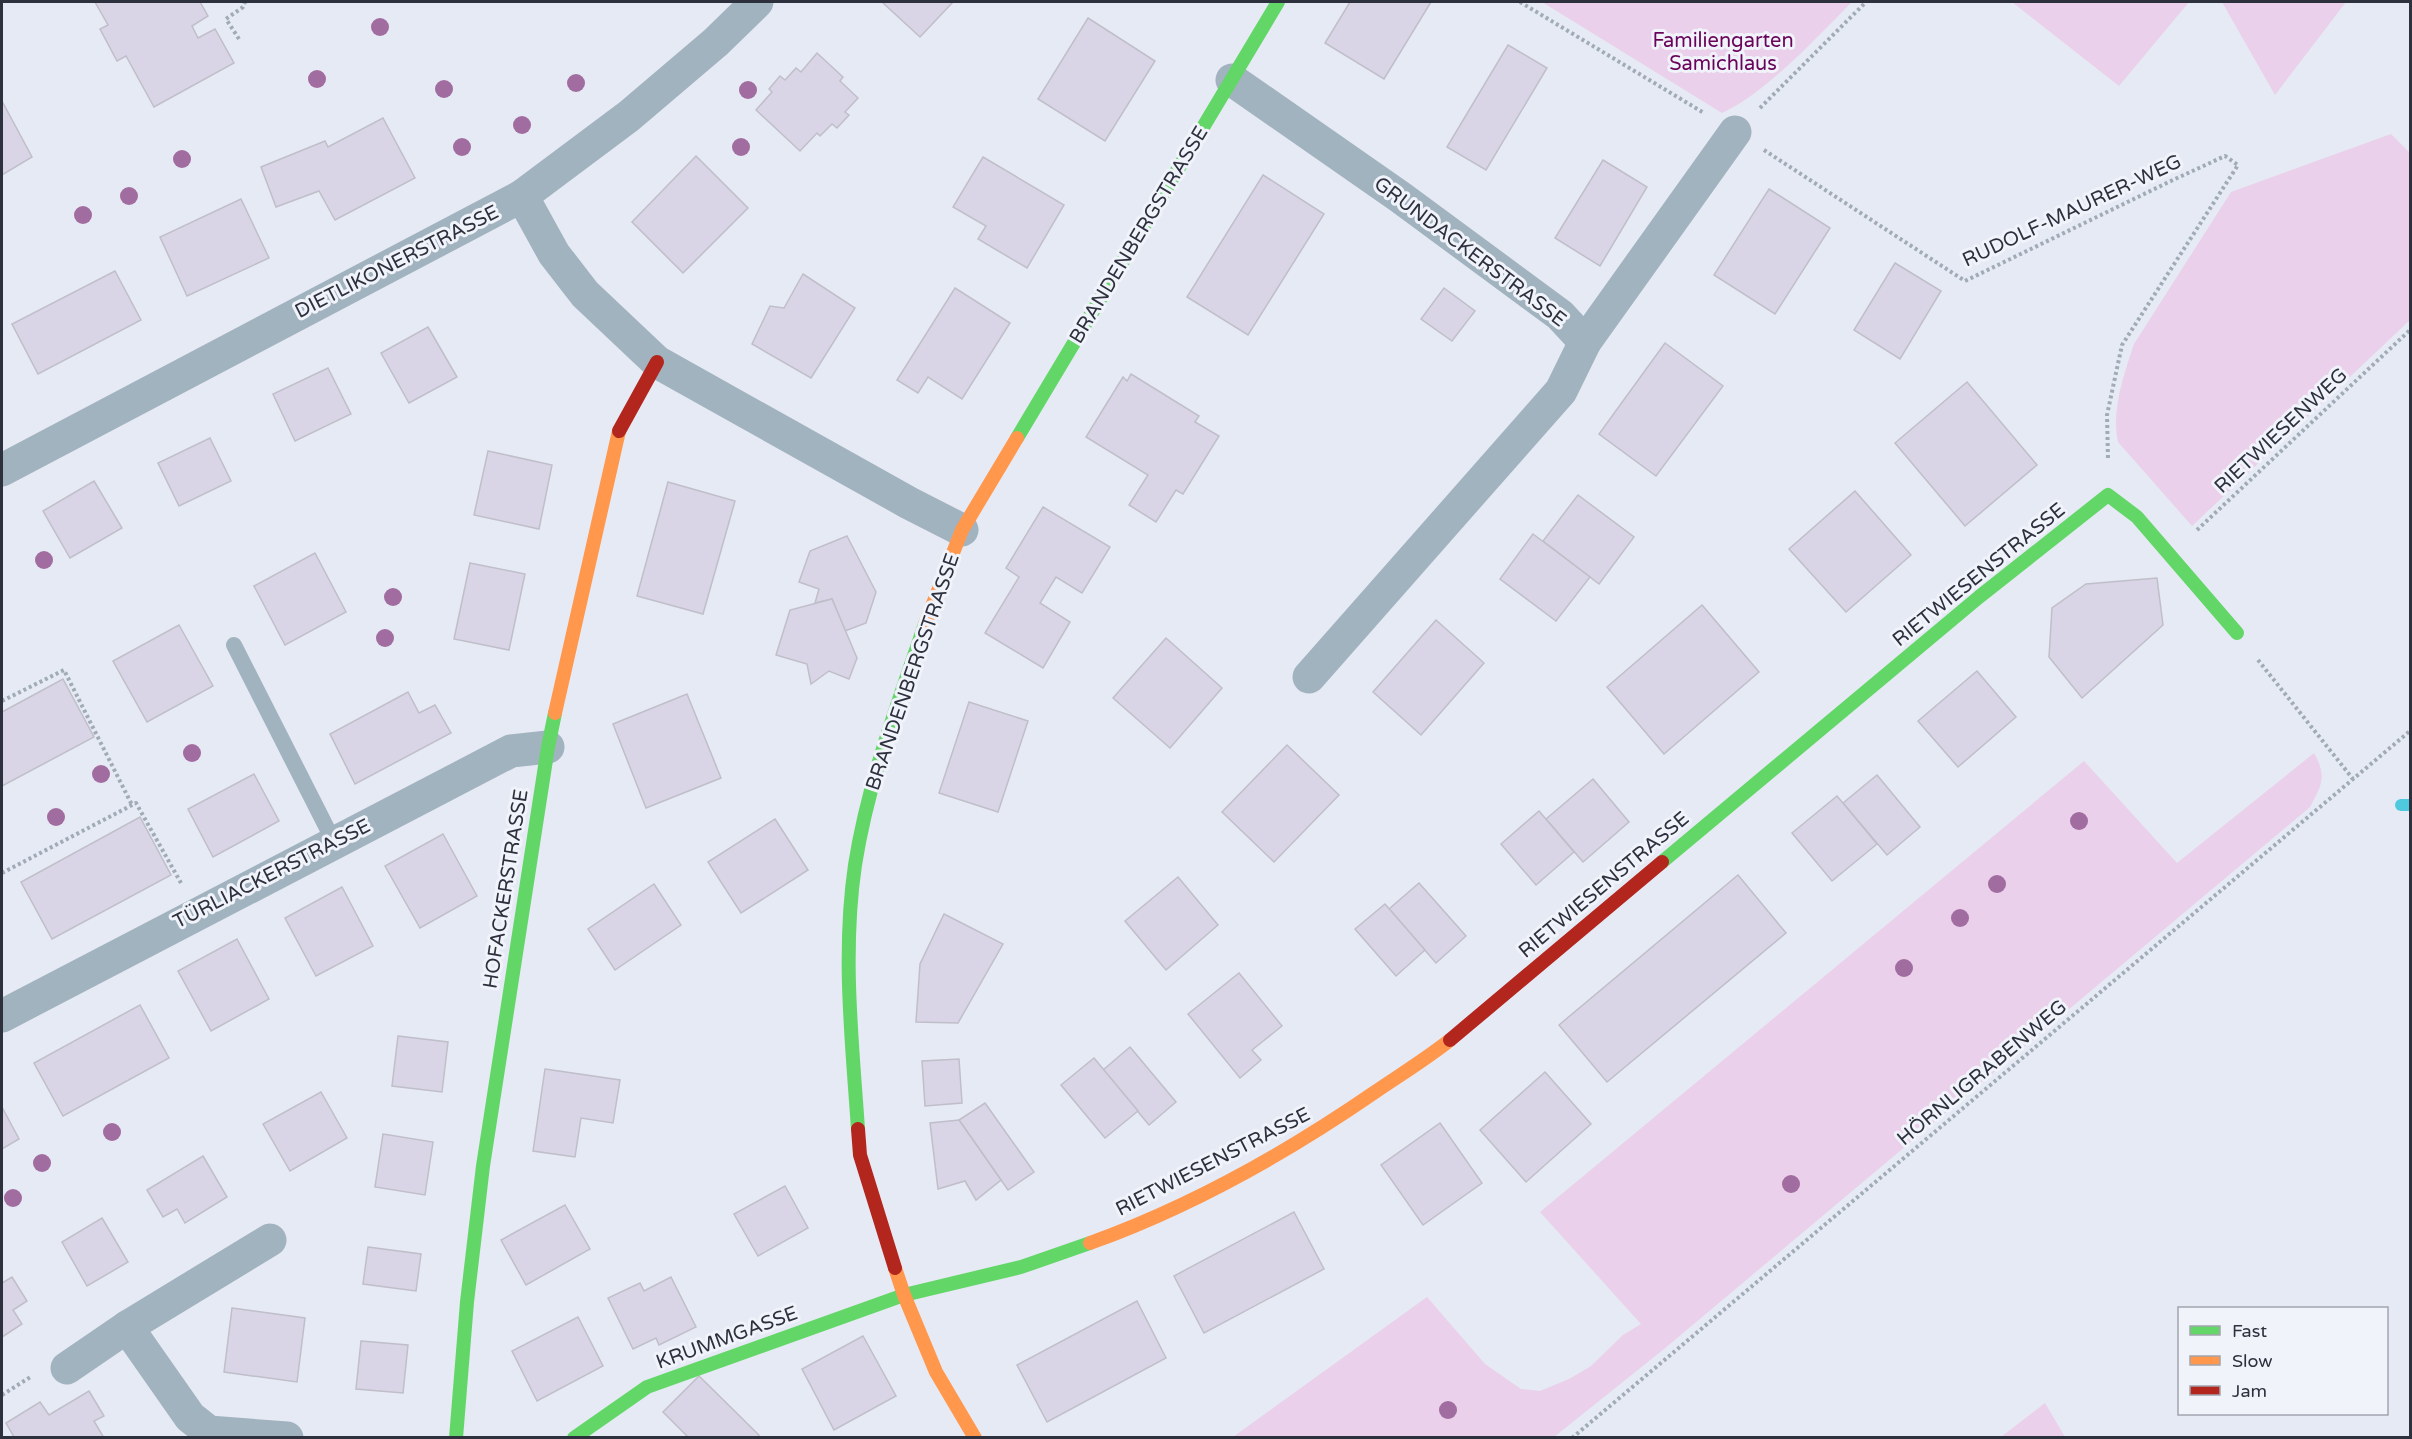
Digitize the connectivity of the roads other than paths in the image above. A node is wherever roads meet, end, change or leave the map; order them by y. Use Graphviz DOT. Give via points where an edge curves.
graph roads {
  1 [pos="757,2"];
  2 [pos="1278,2"];
  3 [pos="1232,80"];
  4 [pos="1735,132"];
  5 [pos="522,196"];
  6 [pos="1585,342"];
  7 [pos="657,362"];
  8 [pos="2,470"];
  9 [pos="962,530"];
  10 [pos="2237,633"];
  11 [pos="234,645"];
  12 [pos="1310,677"];
  13 [pos="548,747"];
  14 [pos="333,842"];
  15 [pos="2,1016"];
  16 [pos="270,1240"];
  17 [pos="904,1295"];
  18 [pos="127,1328"];
  19 [pos="67,1368"];
  20 [pos="287,1437"];
  21 [pos="456,1437"];
  22 [pos="574,1437"];
  23 [pos="975,1437"];
  1 -- 5 [label="street, DIETLIKONERSTRASSE" via="629,116"];
  2 -- 3 [label="street, BRANDENBERGSTRASSE"];
  3 -- 6 [label="street, GRUNDACKERSTRASSE" via="1551,308"];
  3 -- 9 [label="street, BRANDENBERGSTRASSE"];
  4 -- 6 [label="street"];
  5 -- 7 [label="street, BRANDENBERGSTRASSE" via="554,254 585,294"];
  5 -- 8 [label="street, DIETLIKONERSTRASSE"];
  6 -- 12 [label="street, GRUNDACKERSTRASSE" via="1561,391"];
  7 -- 9 [label="street, BRANDENBERGSTRASSE"];
  7 -- 13 [label="street, HOFACKERSTRASSE" via="616,434"];
  9 -- 17 [label="street, BRANDENBERGSTRASSE" via="878,761 855,865 847,971 860,1155"];
  10 -- 17 [label="street, RIETWIESENSTRASSE" via="2137,517 2108,495 1979,597 1436,1051 1338,1118 1256,1166 1134,1227 1021,1267"];
  11 -- 14 [label="lane"];
  13 -- 14 [label="street, TÜRLIACKERSTRASSE" via="511,751"];
  13 -- 21 [label="street, HOFACKERSTRASSE" via="483,1166"];
  14 -- 15 [label="street, TÜRLIACKERSTRASSE"];
  16 -- 18 [label="street"];
  17 -- 22 [label="street, KRUMMGASSE" via="647,1387"];
  17 -- 23 [label="street, BRANDENBERGSTRASSE" via="936,1372"];
  18 -- 19 [label="street"];
  18 -- 20 [label="street" via="190,1417 209,1432"];
}
